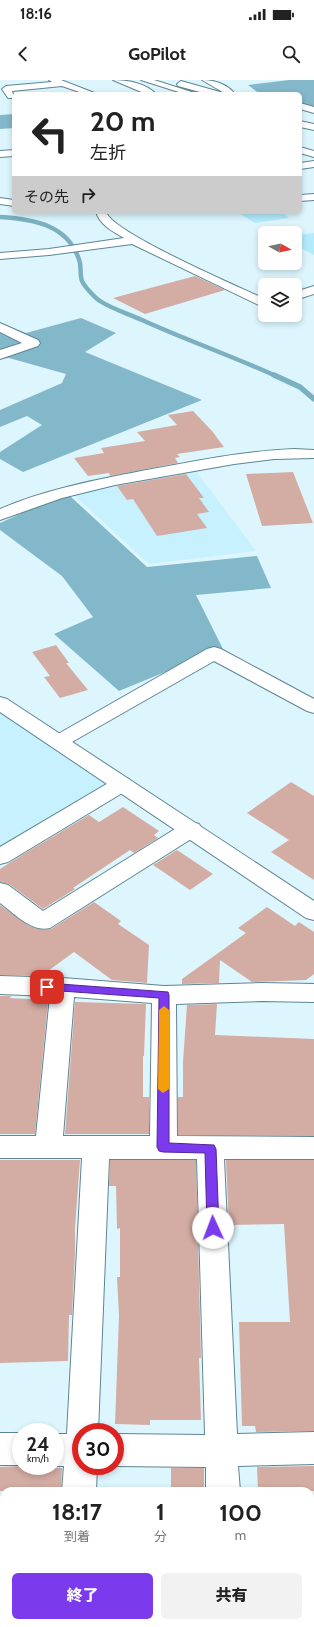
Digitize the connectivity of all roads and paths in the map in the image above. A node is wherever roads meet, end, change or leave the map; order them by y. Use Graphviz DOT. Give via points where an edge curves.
graph roads {
  1 [pos="10,80"];
  2 [pos="117,80"];
  3 [pos="145,80"];
  4 [pos="168,80"];
  5 [pos="206,80"];
  6 [pos="0,81"];
  7 [pos="57,82"];
  8 [pos="87,92"];
  9 [pos="148,92"];
  10 [pos="187,92"];
  11 [pos="210,92"];
  12 [pos="229,92"];
  13 [pos="11,96"];
  14 [pos="302,107"];
  15 [pos="314,110"];
  16 [pos="302,117"];
  17 [pos="314,120"];
  18 [pos="302,124"];
  19 [pos="314,127"];
  20 [pos="12,153"];
  21 [pos="0,154"];
  22 [pos="314,164"];
  23 [pos="302,166"];
  24 [pos="314,197"];
  25 [pos="302,198"];
  26 [pos="0,201"];
  27 [pos="12,202"];
  28 [pos="102,214"];
  29 [pos="134,240"];
  30 [pos="0,256"];
  31 [pos="314,290"];
  32 [pos="302,294"];
  33 [pos="258,301"];
  34 [pos="0,327"];
  35 [pos="0,355"];
  36 [pos="314,454"];
  37 [pos="0,515"];
  38 [pos="0,703"];
  39 [pos="314,708"];
  40 [pos="58,742"];
  41 [pos="122,784"];
  42 [pos="190,829"];
  43 [pos="0,857"];
  44 [pos="0,891"];
  45 [pos="314,912"];
  46 [pos="0,985"];
  47 [pos="63,987"];
  48 [pos="314,993"];
  49 [pos="164,995"];
  50 [pos="96,1146"];
  51 [pos="0,1147"];
  52 [pos="48,1147"];
  53 [pos="163,1147"];
  54 [pos="314,1148"];
  55 [pos="210,1149"];
  56 [pos="82,1423"];
  57 [pos="314,1448"];
  58 [pos="0,1449"];
  59 [pos="12,1449"];
  60 [pos="124,1450"];
  61 [pos="221,1451"];
  62 [pos="80,1475"];
  63 [pos="79,1487"];
  64 [pos="223,1487"];
  1 -- 6 [label="main road"];
  2 -- 9 [label="main road"];
  3 -- 10 [label="main road"];
  4 -- 11 [label="main road"];
  5 -- 12 [label="main road"];
  7 -- 8 [label="main road"];
  7 -- 13 [label="main road" via="6,89"];
  14 -- 15 [label="main road"];
  16 -- 17 [label="main road"];
  18 -- 19 [label="main road"];
  20 -- 21 [label="main road"];
  22 -- 23 [label="main road"];
  24 -- 25 [label="main road"];
  26 -- 27 [label="main road"];
  28 -- 29 [label="main road" via="108,223"];
  29 -- 30 [label="main road"];
  29 -- 33 [label="main road"];
  31 -- 32 [label="main road"];
  34 -- 35 [label="main road" via="33,343"];
  36 -- 37 [label="main road" via="256,456 196,465 59,492"];
  38 -- 40 [label="main road"];
  39 -- 40 [label="main road" via="214,653"];
  40 -- 41 [label="main road"];
  41 -- 42 [label="main road"];
  41 -- 43 [label="main road"];
  42 -- 44 [label="main road" via="42,922"];
  42 -- 45 [label="main road"];
  46 -- 47 [label="main road"];
  47 -- 49 [label="main road"];
  47 -- 52 [label="main road"];
  48 -- 49 [label="main road"];
  49 -- 53 [label="main road"];
  50 -- 52 [label="main road"];
  50 -- 53 [label="main road"];
  50 -- 56 [label="main road"];
  51 -- 52 [label="main road"];
  53 -- 55 [label="main road"];
  54 -- 55 [label="main road"];
  55 -- 61 [label="main road"];
  57 -- 61 [label="main road"];
  58 -- 59 [label="main road"];
  60 -- 61 [label="main road"];
  61 -- 64 [label="main road"];
  62 -- 63 [label="main road"];
}
